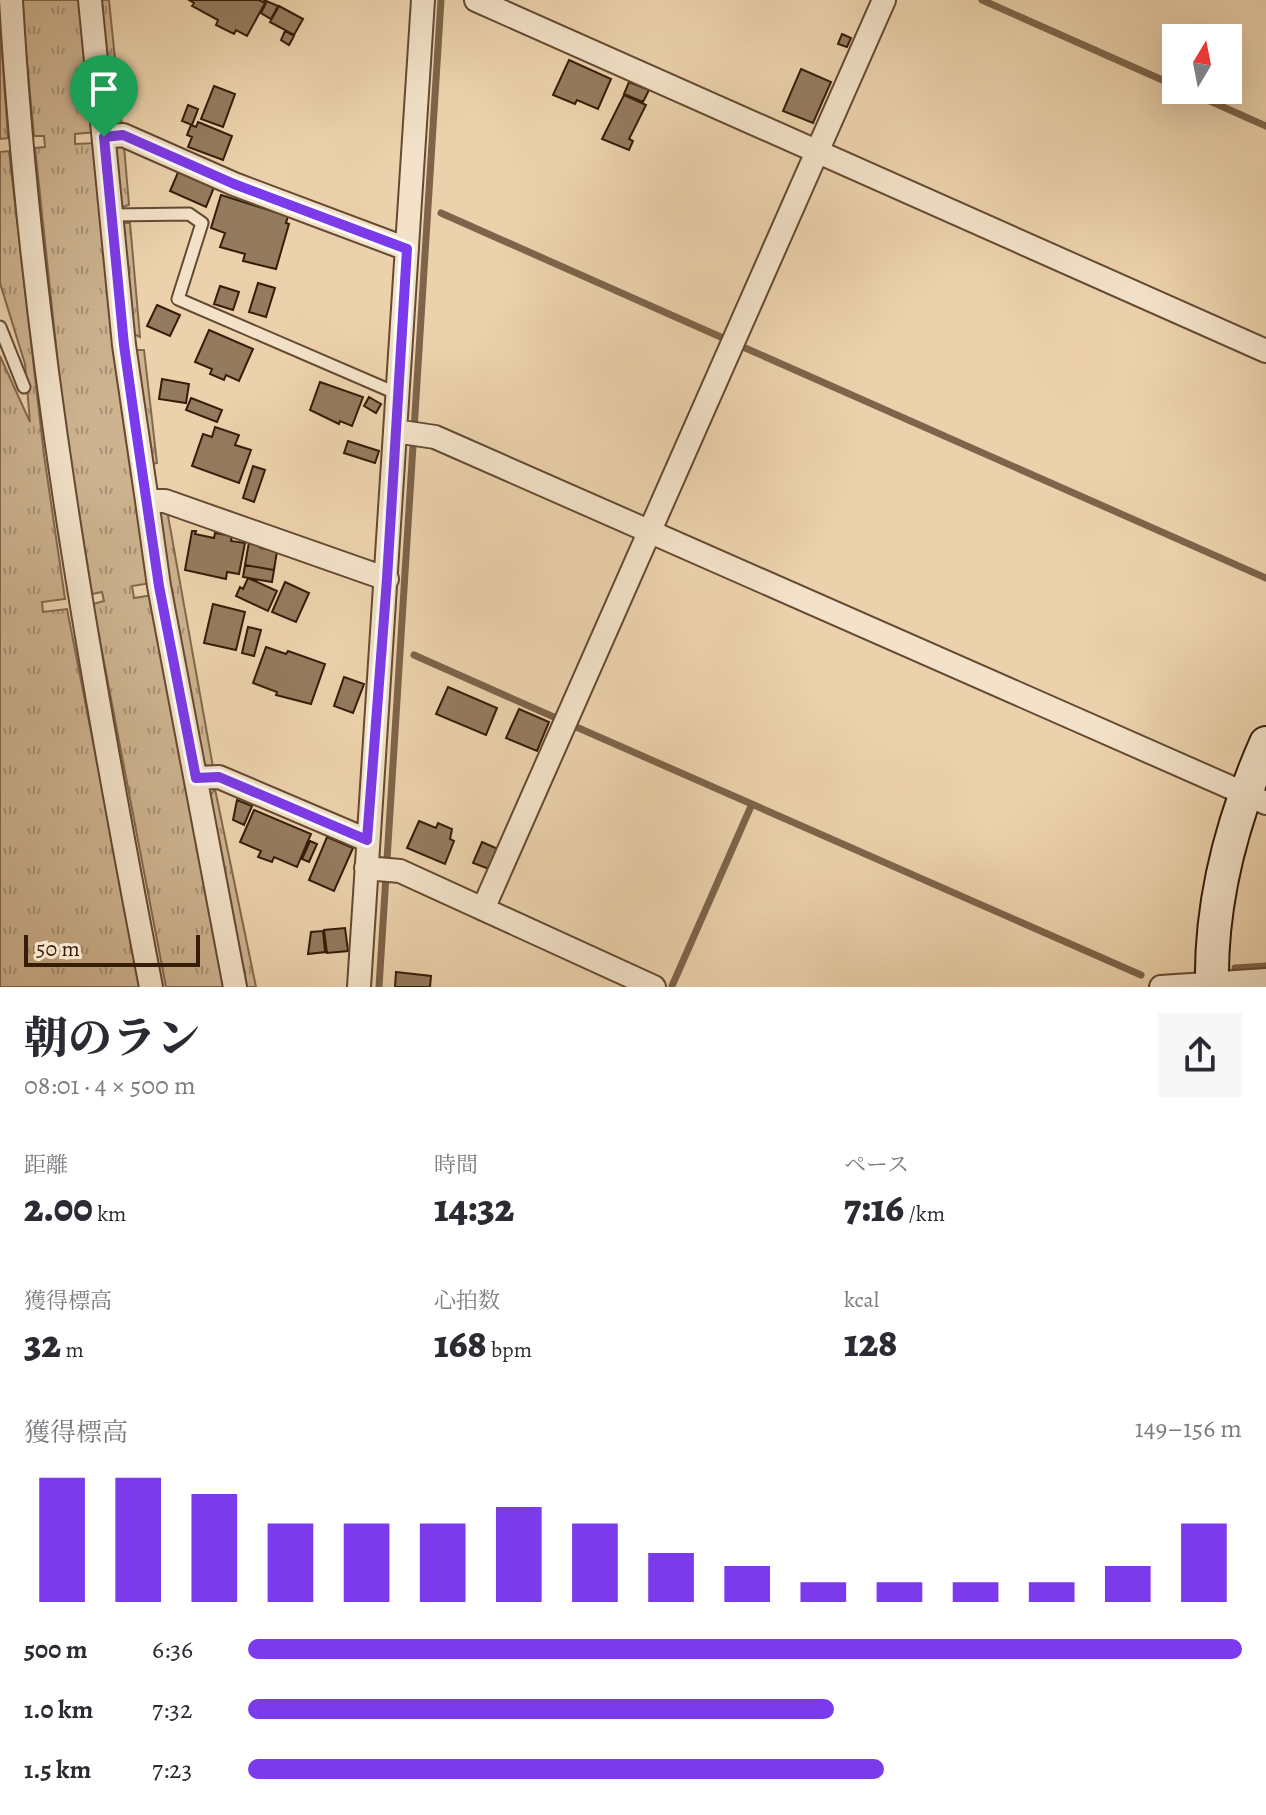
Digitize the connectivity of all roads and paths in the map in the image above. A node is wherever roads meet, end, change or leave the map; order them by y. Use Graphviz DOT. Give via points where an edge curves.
graph roads {
  1 [pos="11,0"];
  2 [pos="90,0"];
  3 [pos="423,0"];
  4 [pos="476,0"];
  5 [pos="884,0"];
  6 [pos="104,137"];
  7 [pos="815,151"];
  8 [pos="112,215"];
  9 [pos="407,249"];
  10 [pos="0,327"];
  11 [pos="1266,351"];
  12 [pos="24,387"];
  13 [pos="398,394"];
  14 [pos="408,433"];
  15 [pos="147,501"];
  16 [pos="649,531"];
  17 [pos="387,579"];
  18 [pos="1266,743"];
  19 [pos="196,778"];
  20 [pos="1255,798"];
  21 [pos="367,840"];
  22 [pos="371,868"];
  23 [pos="483,909"];
  24 [pos="1266,980"];
  25 [pos="1212,985"];
  26 [pos="151,987"];
  27 [pos="235,987"];
  28 [pos="359,987"];
  29 [pos="654,987"];
  30 [pos="1161,987"];
  1 -- 26 [label="street" via="51,415"];
  2 -- 6 [label="street"];
  3 -- 9 [label="street"];
  4 -- 7 [label="street"];
  5 -- 7 [label="street"];
  6 -- 8 [label="street"];
  6 -- 9 [label="street" via="123,135 234,184"];
  7 -- 11 [label="street"];
  7 -- 16 [label="street"];
  8 -- 13 [label="lane" via="189,214 202,223 178,299"];
  8 -- 15 [label="street"];
  9 -- 13 [label="street"];
  10 -- 12 [label="lane"];
  13 -- 14 [label="street"];
  14 -- 16 [label="street" via="435,437"];
  14 -- 17 [label="street"];
  15 -- 17 [label="street" via="165,501"];
  15 -- 19 [label="street"];
  16 -- 20 [label="street"];
  16 -- 23 [label="street"];
  17 -- 21 [label="street"];
  18 -- 20 [label="street"];
  19 -- 21 [label="street" via="219,777"];
  19 -- 27 [label="street"];
  20 -- 25 [label="street" via="1225,859"];
  21 -- 22 [label="street"];
  22 -- 23 [label="street" via="400,871"];
  22 -- 28 [label="street"];
  23 -- 29 [label="street"];
  24 -- 25 [label="street"];
  25 -- 30 [label="street"];
}
